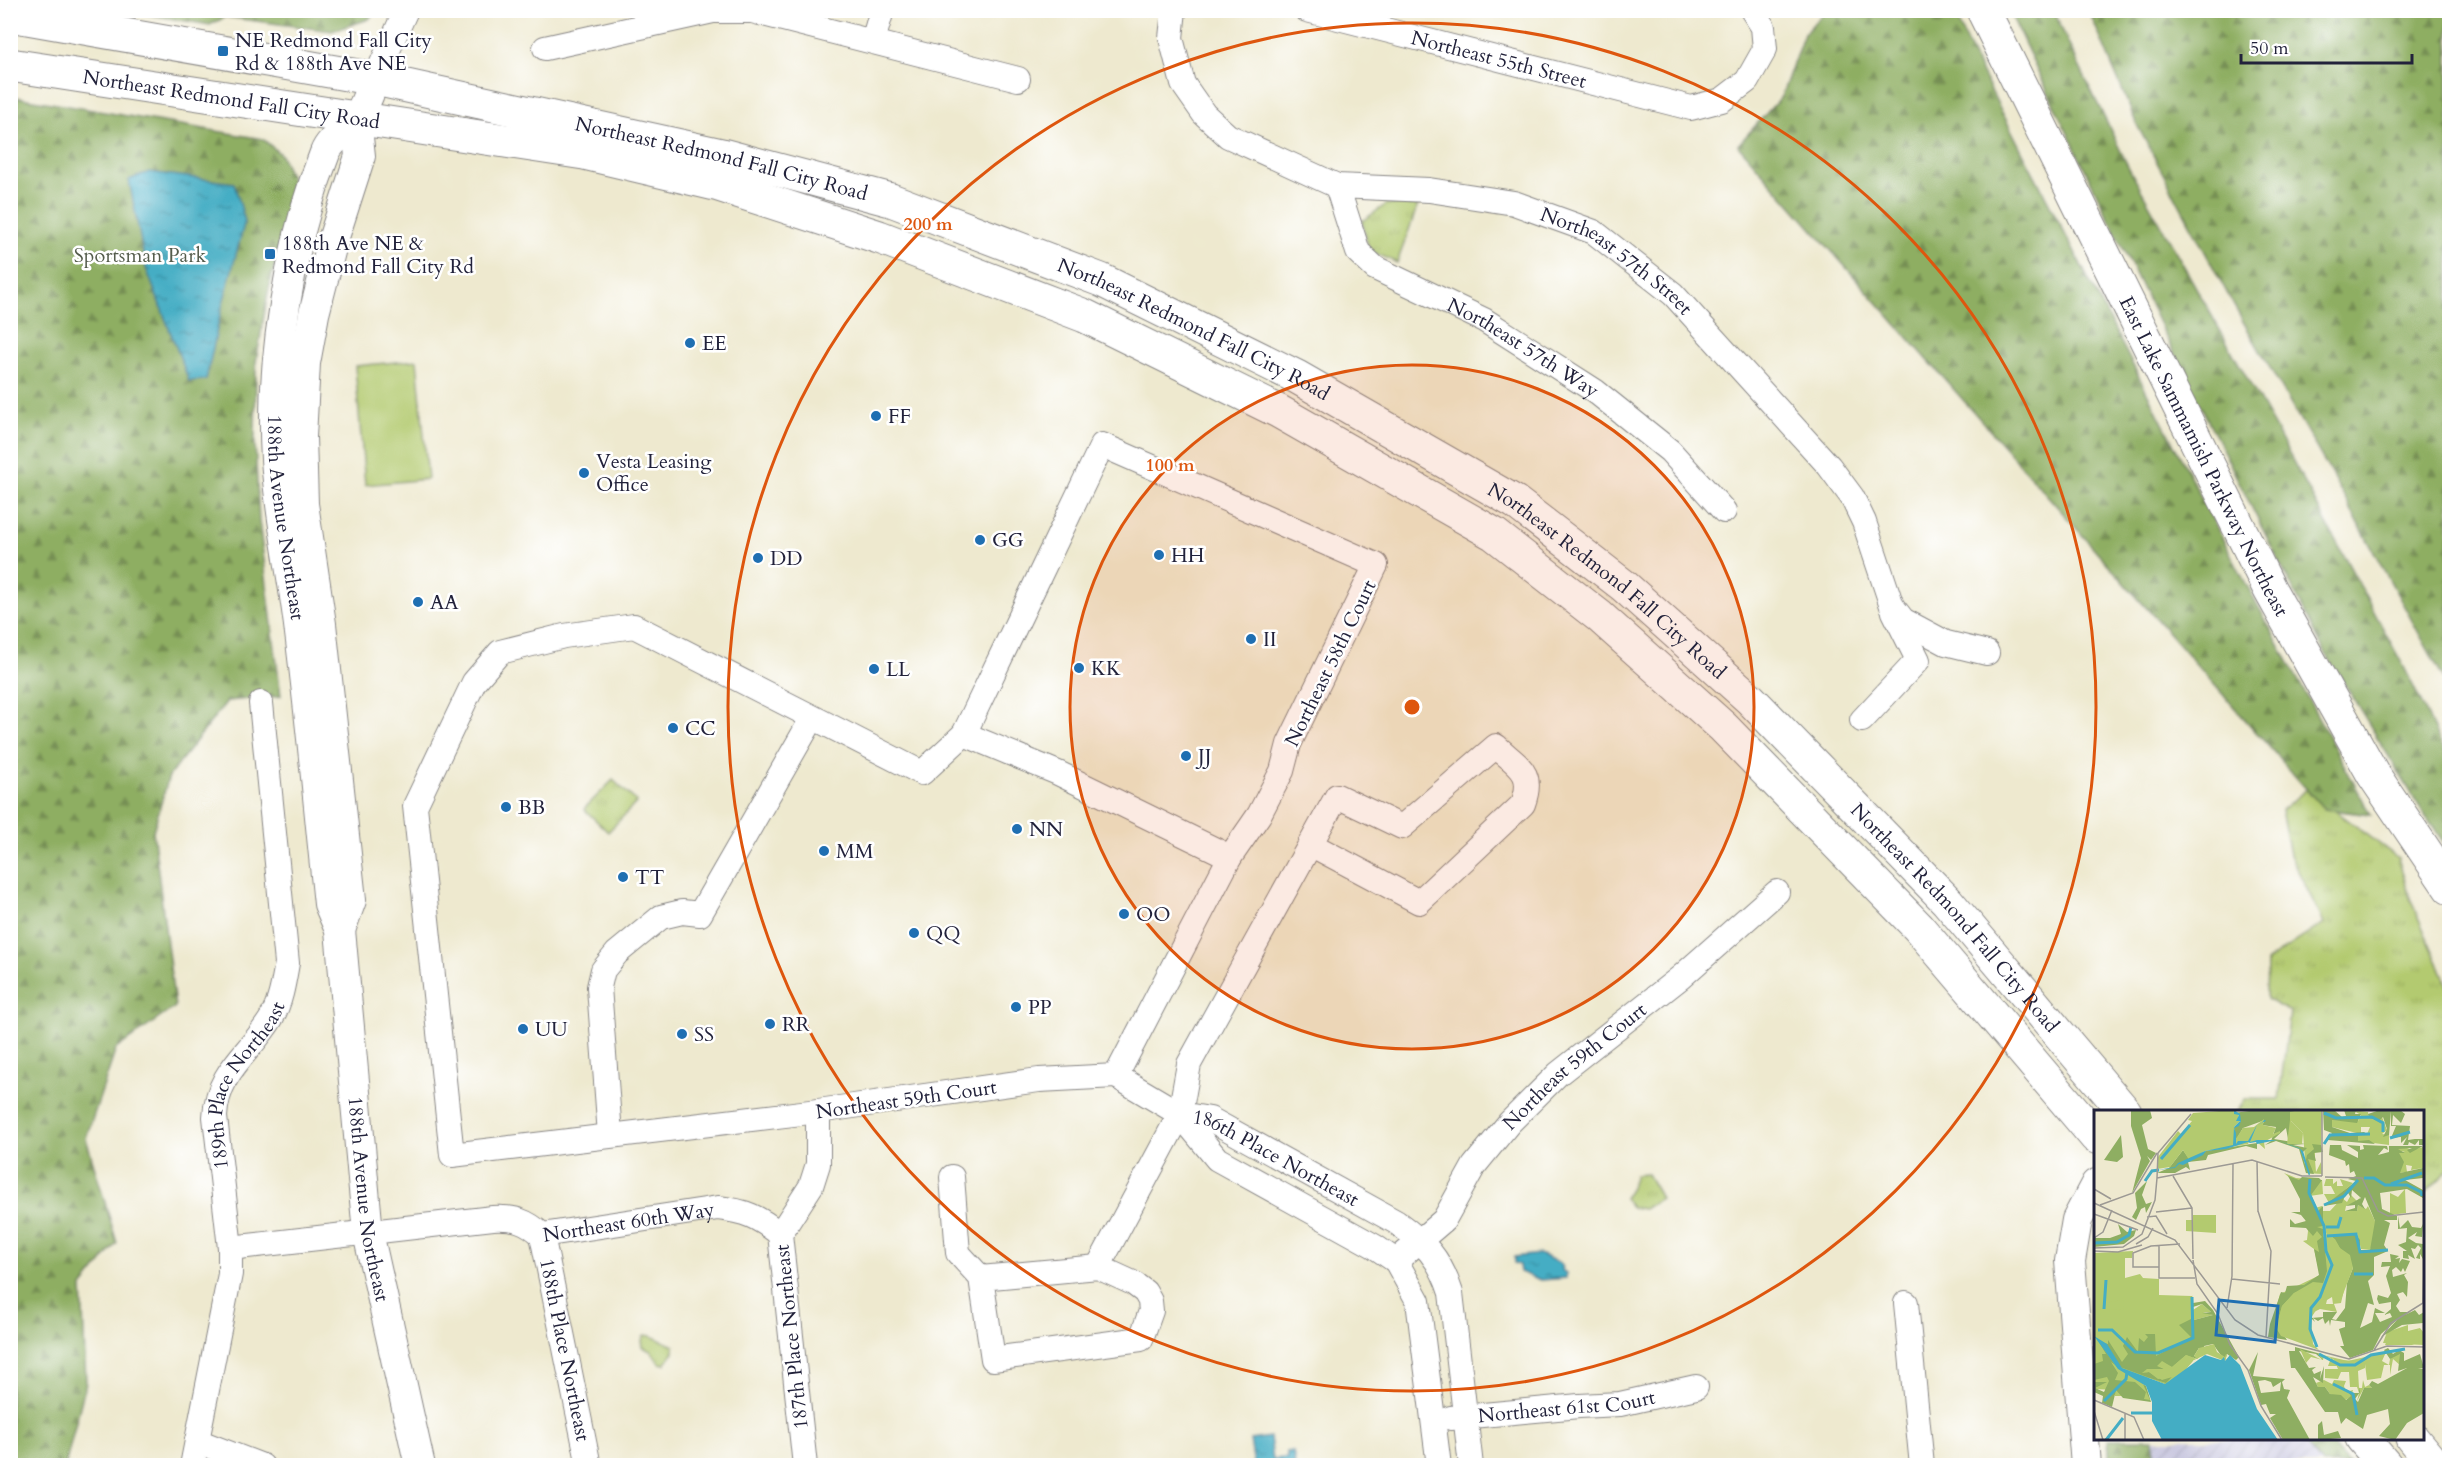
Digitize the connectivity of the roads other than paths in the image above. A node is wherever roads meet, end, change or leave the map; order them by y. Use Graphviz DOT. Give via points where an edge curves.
graph roads {
  1 [pos="406,10"];
  2 [pos="882,10"];
  3 [pos="1174,10"];
  4 [pos="1306,10"];
  5 [pos="1752,10"];
  6 [pos="1983,10"];
  7 [pos="10,15"];
  8 [pos="873,41"];
  9 [pos="545,48"];
  10 [pos="10,65"];
  11 [pos="375,79"];
  12 [pos="1018,79"];
  13 [pos="356,119"];
  14 [pos="1336,186"];
  15 [pos="1724,511"];
  16 [pos="1892,606"];
  17 [pos="1988,653"];
  18 [pos="261,703"];
  19 [pos="812,719"];
  20 [pos="1862,720"];
  21 [pos="964,734"];
  22 [pos="1310,844"];
  23 [pos="1230,857"];
  24 [pos="2450,888"];
  25 [pos="1777,892"];
  26 [pos="1116,1076"];
  27 [pos="2123,1110"];
  28 [pos="818,1111"];
  29 [pos="1180,1114"];
  30 [pos="610,1135"];
  31 [pos="2094,1135"];
  32 [pos="952,1177"];
  33 [pos="2094,1188"];
  34 [pos="368,1233"];
  35 [pos="780,1234"];
  36 [pos="542,1235"];
  37 [pos="1419,1239"];
  38 [pos="230,1248"];
  39 [pos="1396,1261"];
  40 [pos="1098,1267"];
  41 [pos="981,1278"];
  42 [pos="1906,1304"];
  43 [pos="1696,1387"];
  44 [pos="1465,1417"];
  45 [pos="1434,1420"];
  46 [pos="2364,1440"];
  47 [pos="2414,1440"];
  48 [pos="197,1441"];
  49 [pos="192,1466"];
  50 [pos="262,1466"];
  51 [pos="420,1466"];
  52 [pos="589,1466"];
  53 [pos="805,1466"];
  54 [pos="1439,1466"];
  55 [pos="1471,1466"];
  56 [pos="1922,1466"];
  57 [pos="2086,1466"];
  58 [pos="2386,1466"];
  59 [pos="2435,1466"];
  1 -- 11 [label="street"];
  2 -- 8 [label="street"];
  3 -- 14 [label="street, Northeast 57th Street" via="1171,38 1183,84 1204,114 1228,136"];
  4 -- 5 [label="street, Northeast 55th Street" via="1691,108 1722,100 1747,81 1765,49 1763,27"];
  6 -- 24 [label="main road, East Lake Sammamish Parkway Northeast" via="2270,590 2373,774"];
  7 -- 11 [label="main road, Northeast Redmond Fall City Road"];
  8 -- 9 [label="street" via="752,11 712,11"];
  8 -- 12 [label="street"];
  10 -- 13 [label="main road, Northeast Redmond Fall City Road"];
  11 -- 13 [label="street"];
  11 -- 27 [label="main road, Northeast Redmond Fall City Road" via="722,155 891,200 1101,280 1297,376 1515,502 1624,586 1750,699 1947,901"];
  13 -- 31 [label="main road, Northeast Redmond Fall City Road" via="584,153 719,185 879,237 1085,316 1278,411 1494,534 1599,616 1723,727 1918,927"];
  13 -- 34 [label="street, 188th Avenue Northeast" via="360,156 314,314 305,363 301,437 303,504 321,624 351,900 340,930"];
  14 -- 15 [label="street, Northeast 57th Way" via="1358,252 1375,268 1484,320 1594,391 1670,451"];
  14 -- 16 [label="street, Northeast 57th Street" via="1429,190 1514,203 1594,232 1673,294 1829,466 1852,497 1864,522"];
  16 -- 17 [label="street, Northeast 57th Street" via="1903,620 1946,643"];
  16 -- 20 [label="street" via="1918,660"];
  18 -- 38 [label="street, 189th Place Northeast" via="287,963 272,1017 237,1062 216,1099 214,1117"];
  19 -- 21 [label="street" via="922,773"];
  19 -- 30 [label="street" via="700,914 682,912 661,917 617,953 603,970 599,987"];
  19 -- 30 [label="street, Northeast 59th Court" via="634,626 564,636 500,652 474,682 415,806 452,1155"];
  21 -- 23 [label="street" via="1058,773"];
  21 -- 23 [label="street, Northeast 58th Court" via="1102,445 1376,565 1288,744 1282,771"];
  22 -- 22 [label="street" via="1337,796 1402,827 1496,746 1528,777 1523,804 1419,902"];
  22 -- 29 [label="street" via="1189,1064"];
  23 -- 26 [label="street"];
  25 -- 37 [label="street, Northeast 59th Court" via="1681,977 1558,1074 1509,1123 1474,1166 1444,1220"];
  26 -- 28 [label="street, Northeast 59th Court" via="1039,1080"];
  26 -- 29 [label="street"];
  28 -- 30 [label="street, Northeast 59th Court"];
  28 -- 35 [label="street, 187th Place Northeast" via="818,1164 811,1186"];
  29 -- 37 [label="street, 186th Place Northeast" via="1210,1119 1396,1222"];
  29 -- 39 [label="street, 186th Place Northeast" via="1217,1159"];
  29 -- 40 [label="street"];
  32 -- 41 [label="street" via="958,1253"];
  33 -- 57 [label="street" via="2077,1220 2070,1261"];
  34 -- 36 [label="street, Northeast 60th Way" via="512,1217 529,1223"];
  34 -- 38 [label="street, Northeast 60th Way"];
  34 -- 51 [label="street, 188th Avenue Northeast"];
  35 -- 36 [label="street, Northeast 60th Way" via="759,1217 718,1208"];
  35 -- 53 [label="street, 187th Place Northeast"];
  36 -- 52 [label="street, 188th Place Northeast"];
  37 -- 39 [label="street, Northeast 59th Court"];
  37 -- 44 [label="street, 186th Place Northeast" via="1443,1270 1451,1293"];
  38 -- 48 [label="street, 189th Place Northeast" via="228,1283"];
  39 -- 45 [label="street, 186th Place Northeast" via="1418,1301"];
  40 -- 41 [label="street"];
  40 -- 41 [label="street" via="1145,1292 1151,1311 1141,1339 993,1359"];
  42 -- 56 [label="street"];
  43 -- 44 [label="street, Northeast 61st Court" via="1620,1404"];
  44 -- 45 [label="street, Northeast 61st Court"];
  44 -- 55 [label="street, 186th Place Northeast"];
  45 -- 54 [label="street, 186th Place Northeast"];
  46 -- 58 [label="main road"];
  47 -- 59 [label="main road"];
  48 -- 49 [label="street, 189th Place Northeast"];
  48 -- 50 [label="street"];
}
